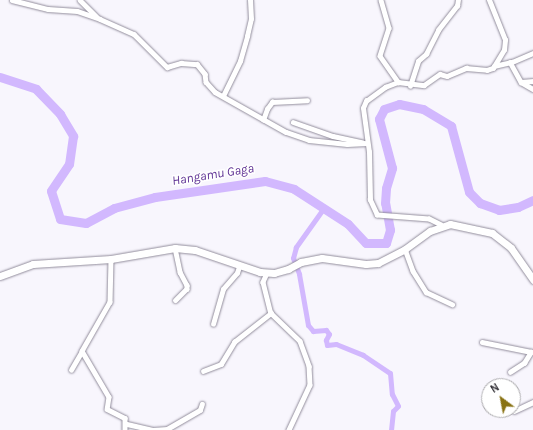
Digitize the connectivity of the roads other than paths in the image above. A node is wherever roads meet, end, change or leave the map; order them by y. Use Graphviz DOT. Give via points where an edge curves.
graph roads {
  1 [pos="12,0"];
  2 [pos="80,0"];
  3 [pos="250,0"];
  4 [pos="381,0"];
  5 [pos="458,0"];
  6 [pos="489,0"];
  7 [pos="100,19"];
  8 [pos="533,54"];
  9 [pos="510,62"];
  10 [pos="494,66"];
  11 [pos="533,81"];
  12 [pos="398,82"];
  13 [pos="521,82"];
  14 [pos="410,86"];
  15 [pos="533,89"];
  16 [pos="223,96"];
  17 [pos="307,100"];
  18 [pos="263,120"];
  19 [pos="293,122"];
  20 [pos="367,143"];
  21 [pos="441,225"];
  22 [pos="175,248"];
  23 [pos="405,248"];
  24 [pos="111,259"];
  25 [pos="239,267"];
  26 [pos="267,273"];
  27 [pos="0,276"];
  28 [pos="533,280"];
  29 [pos="176,300"];
  30 [pos="452,304"];
  31 [pos="271,314"];
  32 [pos="213,324"];
  33 [pos="482,342"];
  34 [pos="82,351"];
  35 [pos="532,352"];
  36 [pos="71,370"];
  37 [pos="203,371"];
  38 [pos="510,372"];
  39 [pos="533,402"];
  40 [pos="202,404"];
  41 [pos="521,408"];
  42 [pos="127,424"];
  43 [pos="126,430"];
  44 [pos="289,430"];
  1 -- 7 [label="street" via="48,10 77,11"];
  2 -- 7 [label="street"];
  3 -- 16 [label="street" via="251,19 240,61"];
  4 -- 12 [label="street" via="389,28 380,56"];
  5 -- 14 [label="street" via="457,6 438,30 426,54 418,61"];
  6 -- 10 [label="street" via="506,40 504,50"];
  7 -- 16 [label="street" via="134,34 167,67 181,63 197,64 205,74 206,82"];
  8 -- 9 [label="street"];
  9 -- 10 [label="street"];
  9 -- 13 [label="street"];
  10 -- 14 [label="street" via="487,70 466,68 447,76 440,74 424,86"];
  11 -- 13 [label="street"];
  12 -- 14 [label="street"];
  12 -- 20 [label="street" via="385,87 366,101 363,119"];
  13 -- 15 [label="street"];
  16 -- 18 [label="street"];
  17 -- 18 [label="street" via="272,102 266,109"];
  18 -- 20 [label="street" via="309,140 347,144"];
  19 -- 20 [label="street" via="333,136"];
  20 -- 21 [label="street" via="370,200 377,216 425,219"];
  21 -- 23 [label="street"];
  21 -- 28 [label="street" via="457,225 492,234 512,248"];
  22 -- 24 [label="street"];
  22 -- 25 [label="street" via="195,250"];
  22 -- 29 [label="street" via="180,272 187,285 187,289"];
  23 -- 26 [label="street" via="378,263 366,264 322,258"];
  23 -- 30 [label="street" via="412,271 426,292"];
  24 -- 27 [label="street" via="33,264"];
  24 -- 34 [label="street" via="110,302"];
  25 -- 26 [label="street"];
  25 -- 32 [label="street" via="237,273 222,289"];
  26 -- 31 [label="street" via="263,282"];
  31 -- 37 [label="street" via="234,342 221,364"];
  31 -- 44 [label="street" via="300,342 309,366 310,385"];
  33 -- 35 [label="street"];
  34 -- 36 [label="street"];
  34 -- 42 [label="street" via="108,397 107,409 125,418"];
  35 -- 38 [label="street" via="524,363"];
  39 -- 41 [label="street"];
  40 -- 42 [label="street" via="200,410 167,429 153,430"];
  42 -- 43 [label="street"];
}
